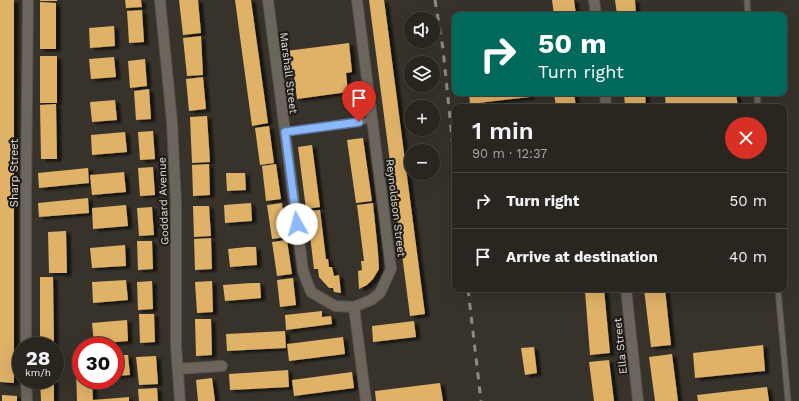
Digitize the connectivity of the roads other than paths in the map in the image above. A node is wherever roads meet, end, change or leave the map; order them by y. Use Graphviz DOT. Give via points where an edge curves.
graph roads {
  1 [pos="28,0"];
  2 [pos="160,0"];
  3 [pos="268,0"];
  4 [pos="357,0"];
  5 [pos="594,0"];
  6 [pos="747,0"];
  7 [pos="596,12"];
  8 [pos="748,12"];
  9 [pos="372,120"];
  10 [pos="285,132"];
  11 [pos="626,292"];
  12 [pos="778,292"];
  13 [pos="354,307"];
  14 [pos="26,337"];
  15 [pos="222,366"];
  16 [pos="178,369"];
  17 [pos="26,389"];
  18 [pos="27,401"];
  19 [pos="180,401"];
  20 [pos="366,401"];
  21 [pos="638,401"];
  22 [pos="788,401"];
  1 -- 14 [label="street, Sharp Street"];
  2 -- 16 [label="street, Goddard Avenue" via="172,122 176,204"];
  3 -- 10 [label="street, Marshall Street"];
  4 -- 9 [label="street, Reynoldson Street"];
  5 -- 7 [label="street"];
  6 -- 8 [label="lane"];
  9 -- 10 [label="lane"];
  9 -- 13 [label="street, Reynoldson Street" via="391,269 380,293"];
  10 -- 13 [label="street, Marshall Street" via="302,271 311,292 335,306"];
  11 -- 21 [label="street, Ella Street"];
  12 -- 22 [label="lane"];
  13 -- 20 [label="street"];
  15 -- 16 [label="street"];
  16 -- 19 [label="street, Goddard Avenue"];
  17 -- 18 [label="street"];
}
